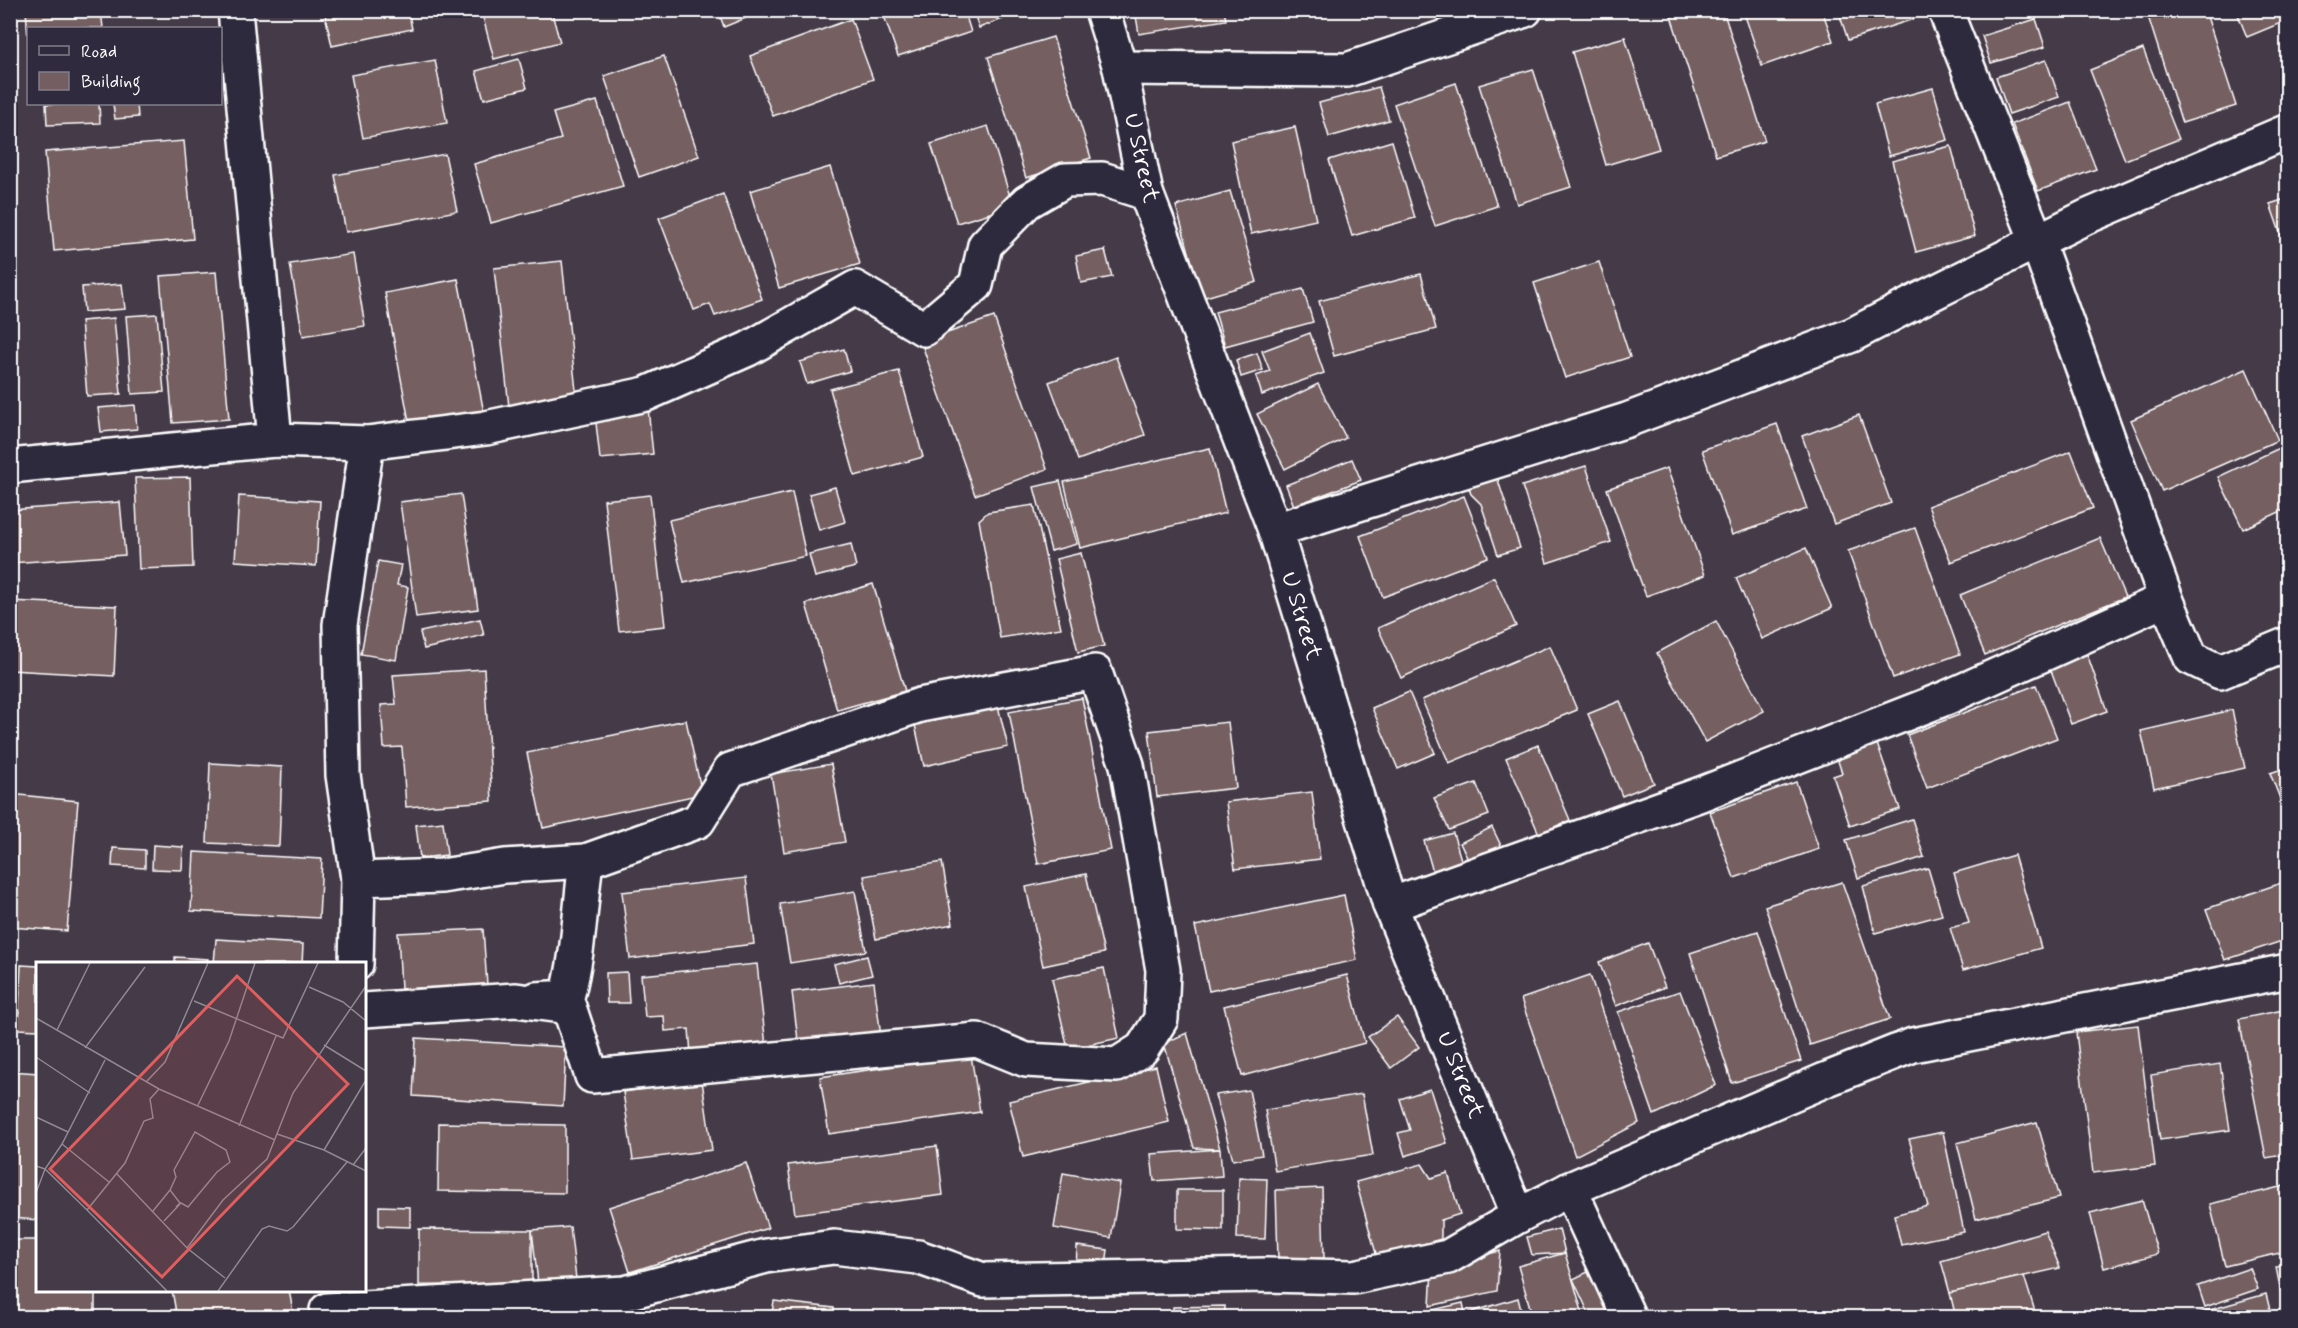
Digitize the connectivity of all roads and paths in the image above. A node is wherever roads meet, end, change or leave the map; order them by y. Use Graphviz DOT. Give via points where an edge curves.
graph roads {
  1 [pos="236,10"];
  2 [pos="1102,10"];
  3 [pos="1525,10"];
  4 [pos="1945,10"];
  5 [pos="1120,68"];
  6 [pos="2288,131"];
  7 [pos="1146,193"];
  8 [pos="2037,241"];
  9 [pos="275,440"];
  10 [pos="367,443"];
  11 [pos="10,466"];
  12 [pos="1275,530"];
  13 [pos="2166,598"];
  14 [pos="2288,644"];
  15 [pos="586,861"];
  16 [pos="358,879"];
  17 [pos="1390,904"];
  18 [pos="356,962"];
  19 [pos="2288,971"];
  20 [pos="516,1000"];
  21 [pos="366,1010"];
  22 [pos="1570,1189"];
  23 [pos="1518,1216"];
  24 [pos="328,1306"];
  25 [pos="1629,1317"];
  1 -- 9 [label="street"];
  2 -- 5 [label="street, U Street"];
  3 -- 5 [label="street" via="1347,70"];
  4 -- 8 [label="street"];
  5 -- 7 [label="street, U Street"];
  6 -- 8 [label="street"];
  7 -- 10 [label="street" via="1102,179 1065,180 1028,202 985,245 976,285 924,329 855,288 748,349 646,394 486,428"];
  7 -- 12 [label="street, U Street"];
  8 -- 12 [label="street" via="1852,335 1627,420"];
  8 -- 13 [label="street"];
  9 -- 10 [label="street"];
  9 -- 11 [label="street"];
  10 -- 16 [label="street" via="340,625 344,775"];
  12 -- 17 [label="street, U Street"];
  13 -- 14 [label="street" via="2191,658 2220,672"];
  13 -- 17 [label="street" via="1912,711 1701,794"];
  15 -- 16 [label="street" via="505,866 442,876"];
  15 -- 20 [label="street" via="575,966 567,997"];
  15 -- 20 [label="street" via="698,821 730,770 920,705 1095,672 1127,765 1163,970 1161,1019 1142,1049 1117,1065 1026,1060 977,1040 591,1076 570,1007"];
  16 -- 18 [label="street"];
  17 -- 23 [label="street, U Street"];
  19 -- 22 [label="street" via="1913,1045"];
  20 -- 21 [label="street"];
  22 -- 23 [label="street"];
  22 -- 25 [label="street"];
  23 -- 24 [label="street" via="1448,1257 1354,1277 982,1280 918,1257 834,1247 766,1256 625,1293"];
}
